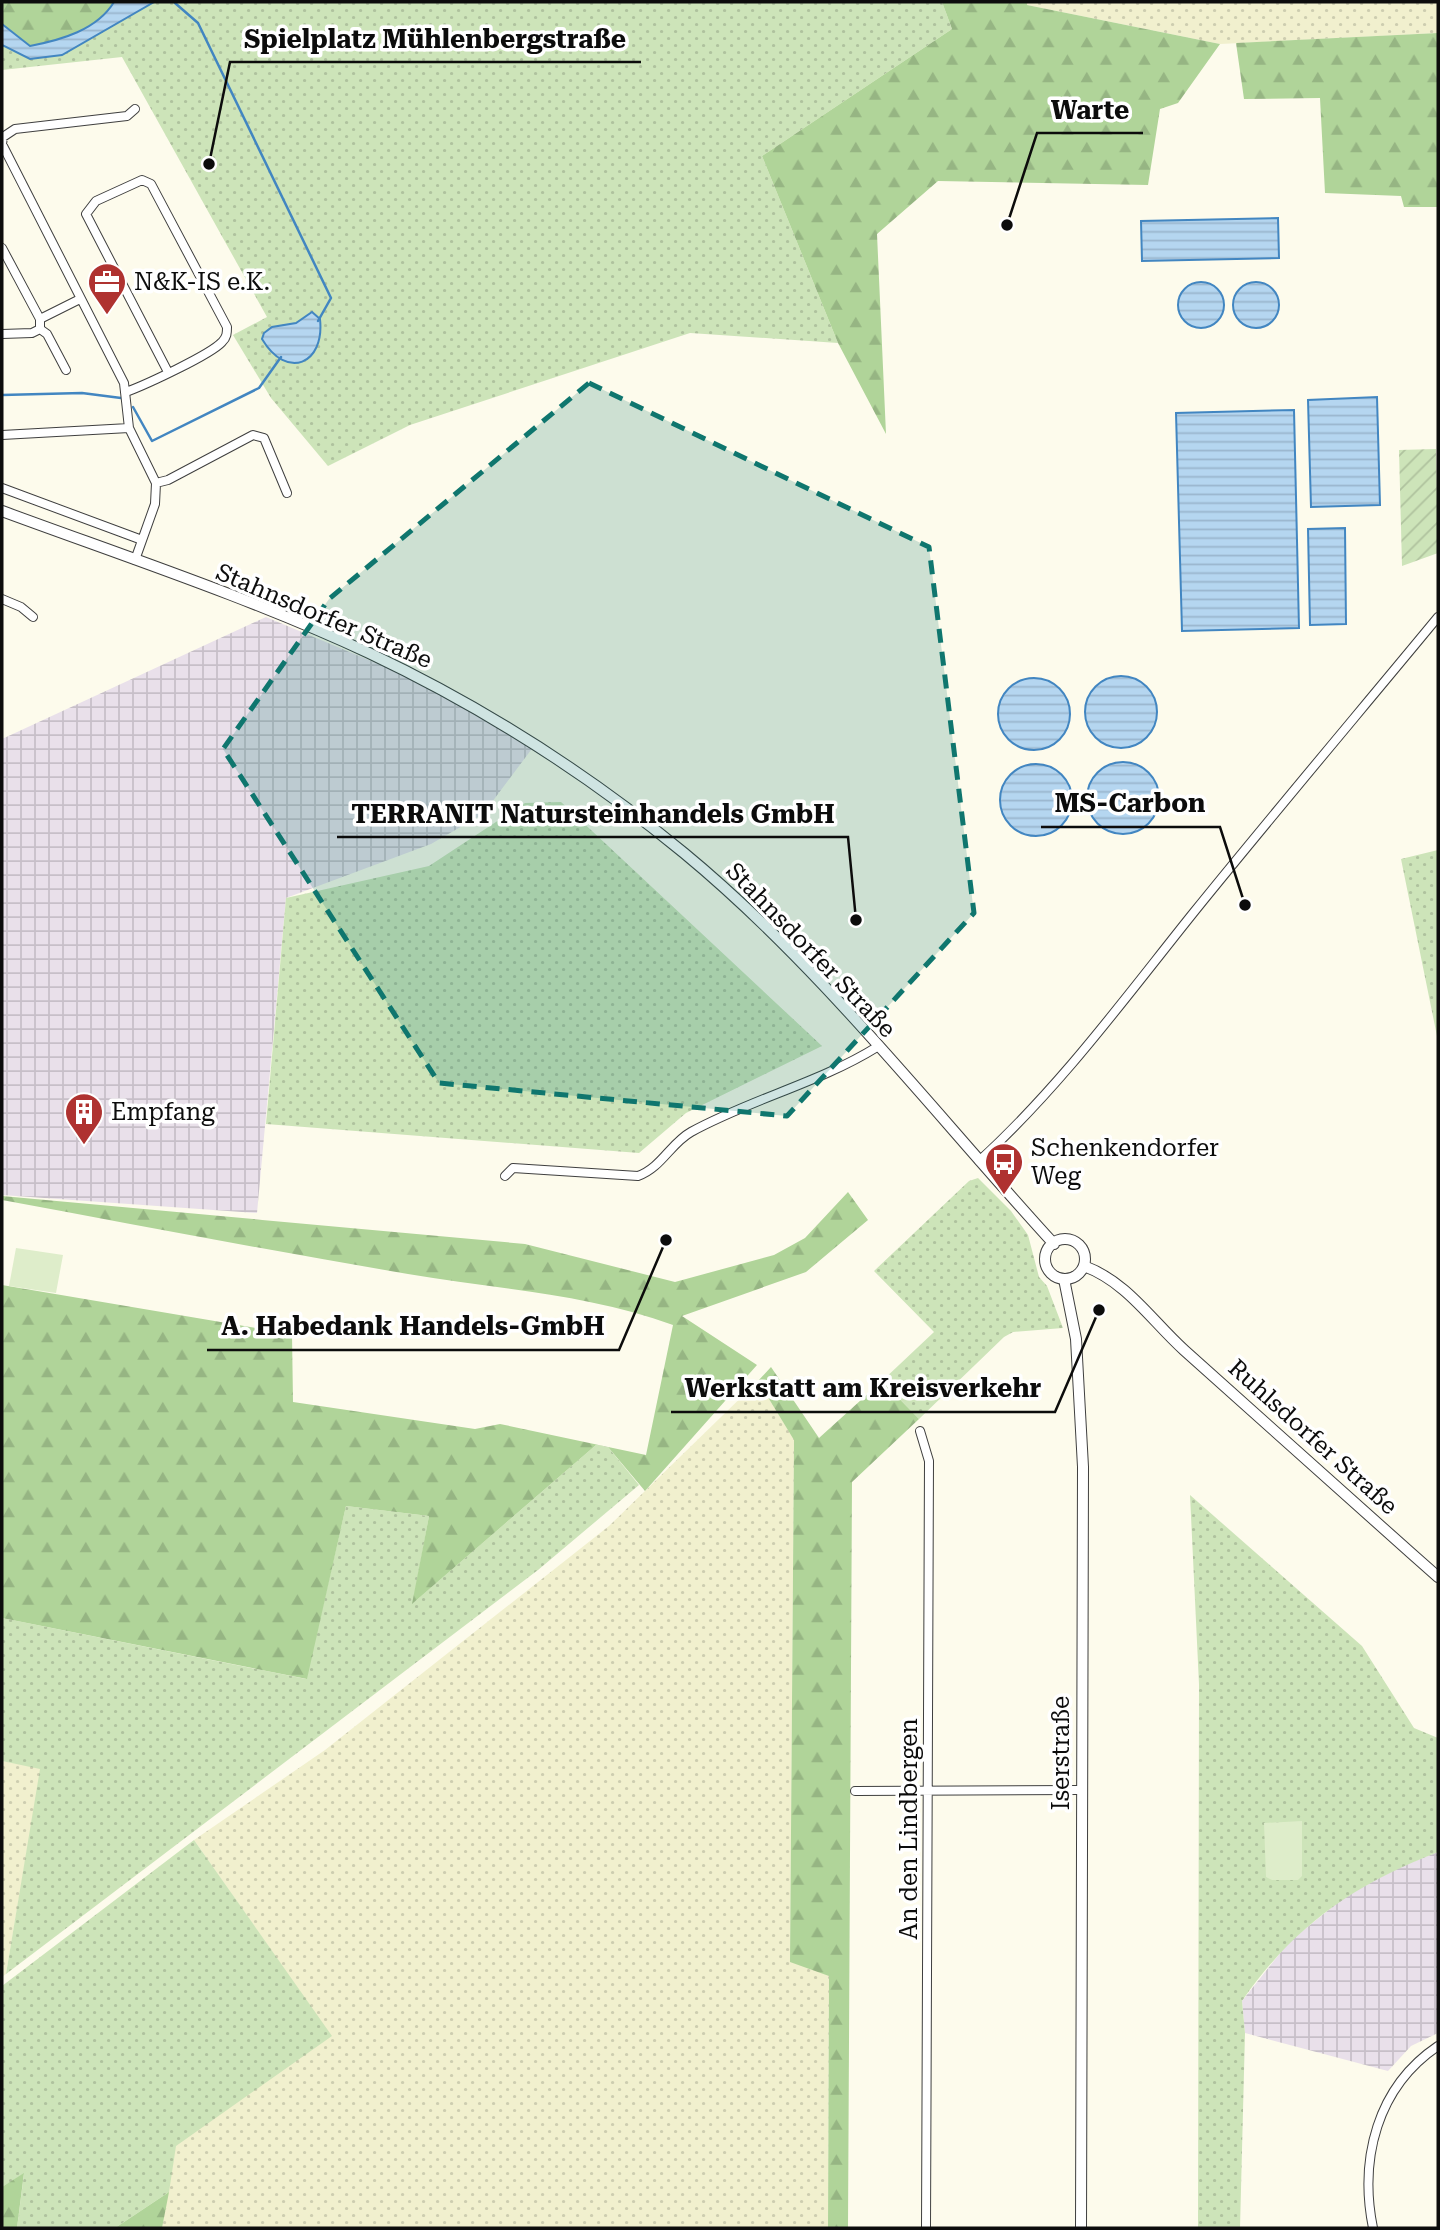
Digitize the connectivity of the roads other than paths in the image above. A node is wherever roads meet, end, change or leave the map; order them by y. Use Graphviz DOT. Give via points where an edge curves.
graph roads {
  1 [pos="135,108"];
  2 [pos="2,248"];
  3 [pos="80,299"];
  4 [pos="40,319"];
  5 [pos="40,329"];
  6 [pos="2,334"];
  7 [pos="66,370"];
  8 [pos="168,372"];
  9 [pos="126,392"];
  10 [pos="129,428"];
  11 [pos="2,435"];
  12 [pos="156,483"];
  13 [pos="2,488"];
  14 [pos="287,493"];
  15 [pos="2,511"];
  16 [pos="142,540"];
  17 [pos="135,560"];
  18 [pos="2,599"];
  19 [pos="33,617"];
  20 [pos="1438,617"];
  21 [pos="877,1047"];
  22 [pos="979,1161"];
  23 [pos="505,1176"];
  24 [pos="1054,1244"];
  25 [pos="1084,1266"];
  26 [pos="1064,1279"];
  27 [pos="920,1432"];
  28 [pos="1438,1577"];
  29 [pos="928,1790"];
  30 [pos="1082,1790"];
  31 [pos="855,1791"];
  32 [pos="1438,2046"];
  33 [pos="926,2228"];
  34 [pos="1081,2228"];
  35 [pos="1373,2228"];
  1 -- 3 [label="street" via="127,116 15,129 3,137 4,150"];
  2 -- 4 [label="street"];
  3 -- 4 [label="street"];
  3 -- 9 [label="street"];
  4 -- 5 [label="street"];
  5 -- 6 [label="street"];
  5 -- 7 [label="street"];
  8 -- 8 [label="street" via="220,345 227,337 227,327 151,184 134,181 96,201 86,214"];
  8 -- 9 [label="street"];
  9 -- 10 [label="street"];
  10 -- 11 [label="street"];
  10 -- 12 [label="street"];
  12 -- 14 [label="street" via="259,435"];
  12 -- 16 [label="street" via="155,503"];
  13 -- 16 [label="street"];
  15 -- 17 [label="street, Stahnsdorfer Straße"];
  16 -- 17 [label="street"];
  17 -- 21 [label="street, Stahnsdorfer Straße" via="368,653 492,719 582,776 685,854 738,901"];
  18 -- 19 [label="street"];
  20 -- 22 [label="street" via="1299,782 1111,1020 1058,1082"];
  21 -- 22 [label="street, Stahnsdorfer Straße"];
  21 -- 23 [label="street" via="849,1064 689,1133 638,1176 513,1168"];
  22 -- 24 [label="street, Stahnsdorfer Straße"];
  24 -- 25 [label="street" via="1075,1242 1083,1250"];
  24 -- 26 [label="street" via="1046,1265 1053,1275"];
  25 -- 26 [label="street" via="1076,1276"];
  25 -- 28 [label="street, Ruhlsdorfer Straße" via="1122,1287"];
  26 -- 30 [label="street, Iserstraße" via="1076,1339 1083,1466"];
  27 -- 29 [label="street, An den Lindbergen" via="929,1461"];
  29 -- 30 [label="street"];
  29 -- 31 [label="street"];
  29 -- 33 [label="street, An den Lindbergen"];
  30 -- 34 [label="street, Iserstraße"];
  32 -- 35 [label="street" via="1404,2076 1378,2119 1368,2170"];
}
